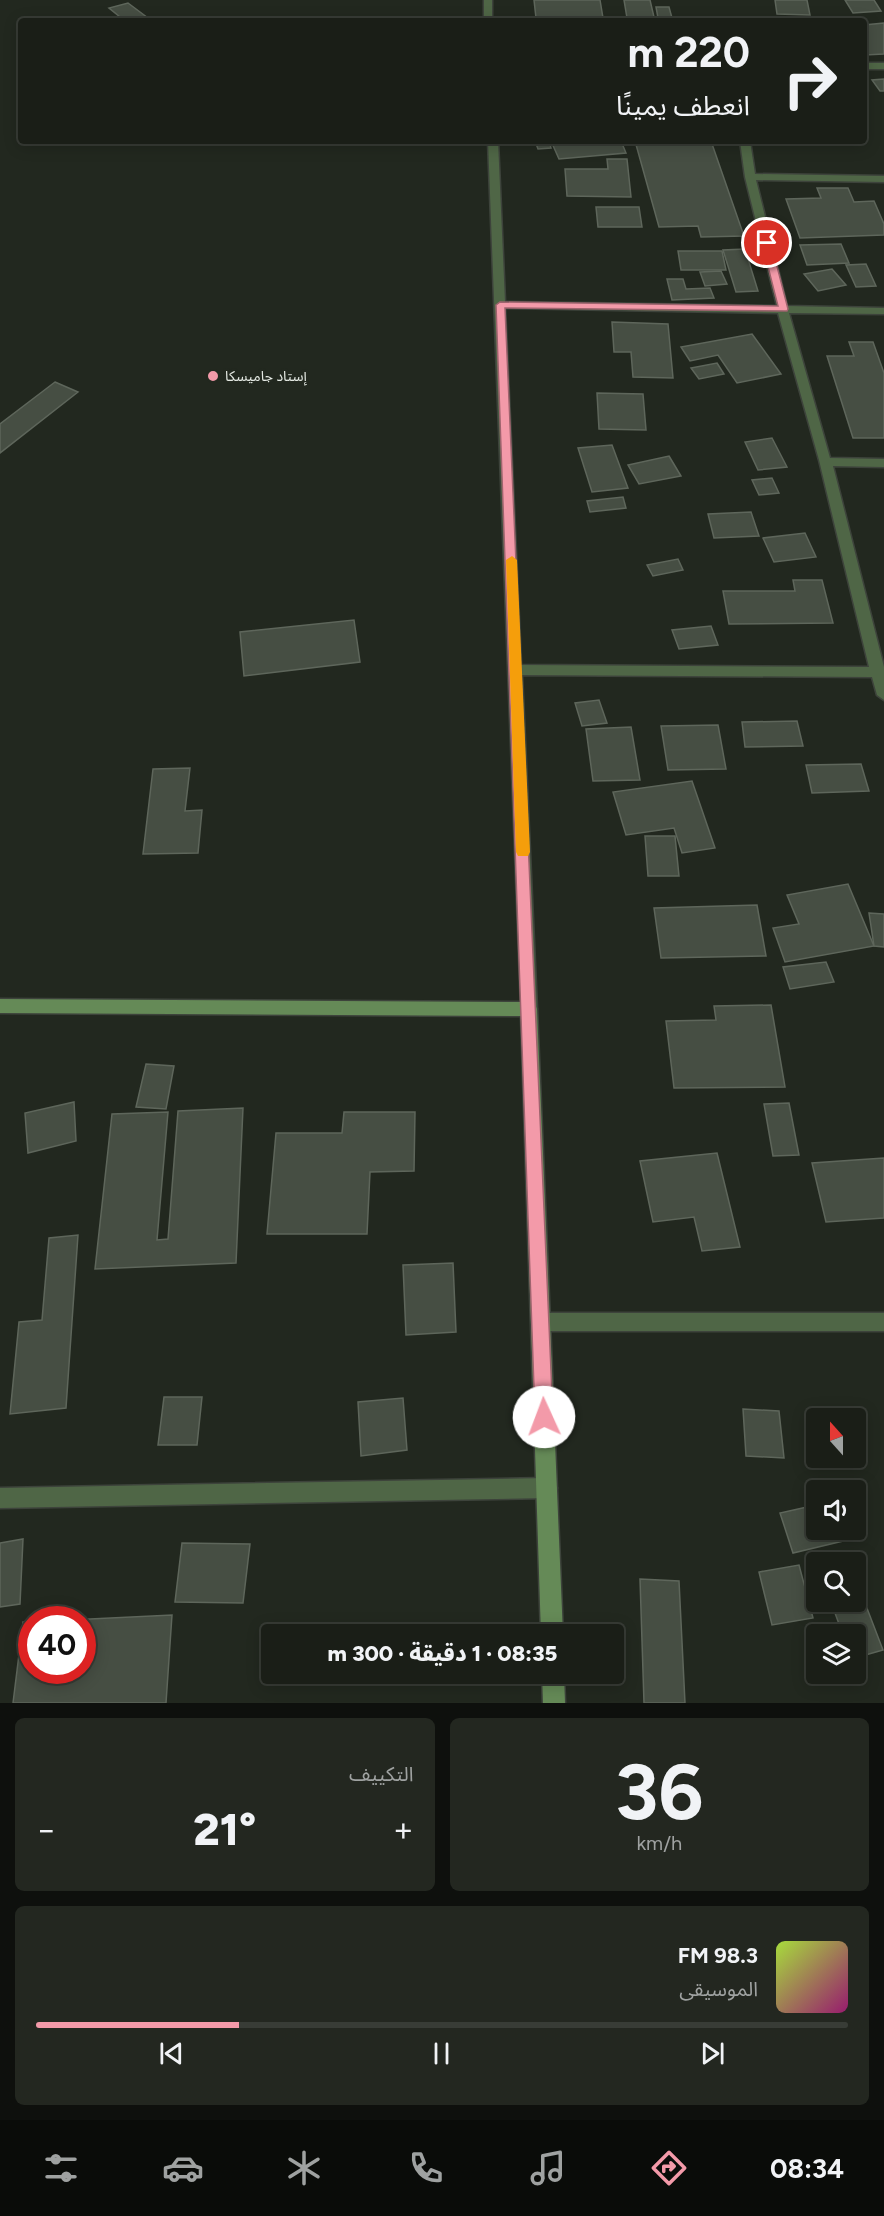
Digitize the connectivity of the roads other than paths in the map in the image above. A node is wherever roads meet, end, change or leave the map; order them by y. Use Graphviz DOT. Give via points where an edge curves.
graph roads {
  1 [pos="488,0"];
  2 [pos="488,18"];
  3 [pos="867,66"];
  4 [pos="884,66"];
  5 [pos="494,144"];
  6 [pos="745,144"];
  7 [pos="750,177"];
  8 [pos="884,179"];
  9 [pos="500,305"];
  10 [pos="783,309"];
  11 [pos="884,310"];
  12 [pos="826,462"];
  13 [pos="884,463"];
  14 [pos="516,670"];
  15 [pos="881,671"];
  16 [pos="884,695"];
  17 [pos="0,1006"];
  18 [pos="529,1009"];
  19 [pos="541,1322"];
  20 [pos="884,1322"];
  21 [pos="547,1488"];
  22 [pos="0,1498"];
  23 [pos="552,1624"];
  24 [pos="553,1684"];
  25 [pos="554,1703"];
  1 -- 2 [label="street"];
  3 -- 4 [label="street"];
  5 -- 9 [label="street"];
  6 -- 7 [label="street"];
  7 -- 8 [label="street"];
  7 -- 10 [label="street"];
  9 -- 10 [label="street"];
  9 -- 14 [label="street"];
  10 -- 11 [label="street"];
  10 -- 12 [label="street"];
  12 -- 13 [label="street"];
  12 -- 15 [label="street"];
  14 -- 15 [label="street"];
  14 -- 18 [label="street"];
  15 -- 16 [label="street"];
  17 -- 18 [label="street"];
  18 -- 19 [label="street"];
  19 -- 20 [label="street"];
  19 -- 21 [label="street"];
  21 -- 22 [label="street"];
  21 -- 23 [label="street"];
  24 -- 25 [label="street"];
}
